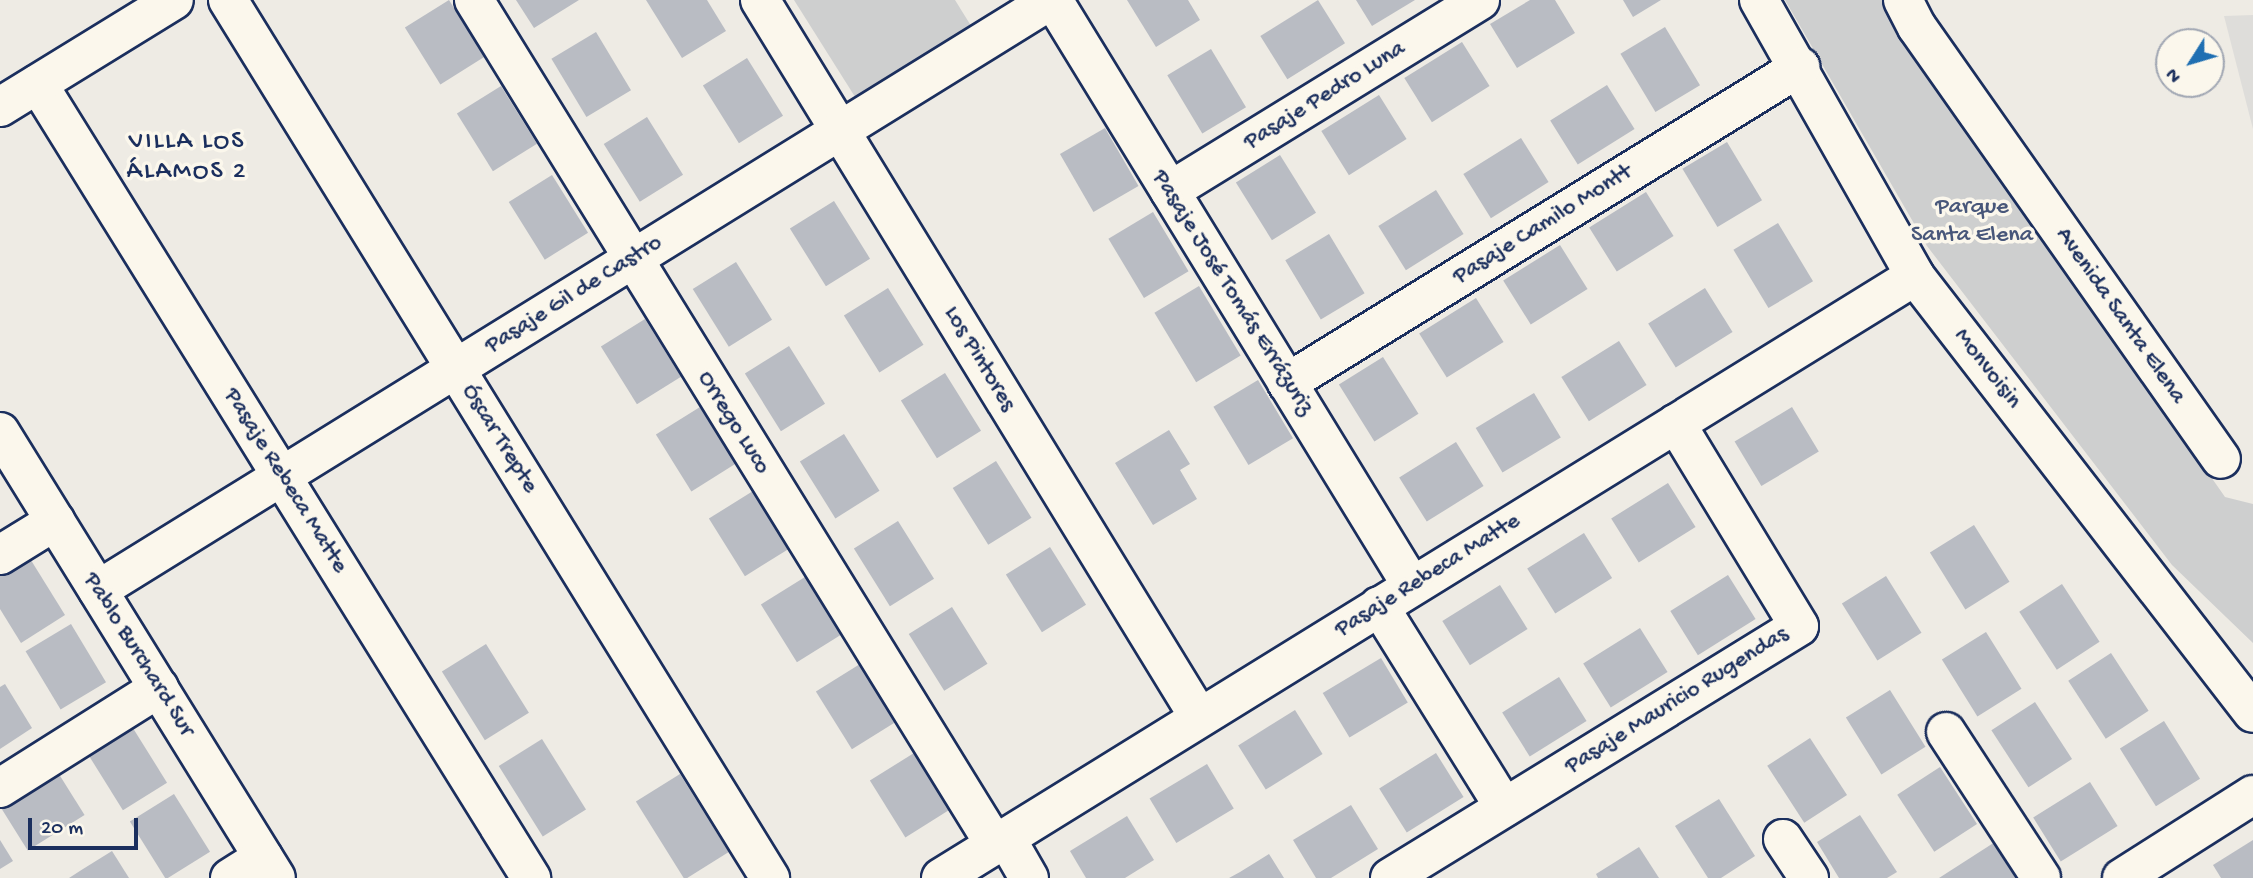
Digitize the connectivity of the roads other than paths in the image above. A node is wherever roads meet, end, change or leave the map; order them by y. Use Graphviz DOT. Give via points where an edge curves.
graph roads {
  1 [pos="174,0"];
  2 [pos="228,0"];
  3 [pos="474,0"];
  4 [pos="760,0"];
  5 [pos="1052,0"];
  6 [pos="1480,0"];
  7 [pos="1759,0"];
  8 [pos="1903,0"];
  9 [pos="1800,67"];
  10 [pos="38,84"];
  11 [pos="0,107"];
  12 [pos="840,130"];
  13 [pos="1170,191"];
  14 [pos="631,259"];
  15 [pos="1916,276"];
  16 [pos="455,368"];
  17 [pos="1287,383"];
  18 [pos="1675,424"];
  19 [pos="0,432"];
  20 [pos="2221,459"];
  21 [pos="282,476"];
  22 [pos="55,521"];
  23 [pos="0,555"];
  24 [pos="1412,586"];
  25 [pos="98,590"];
  26 [pos="1379,606"];
  27 [pos="159,688"];
  28 [pos="2253,713"];
  29 [pos="1199,717"];
  30 [pos="1946,732"];
  31 [pos="0,788"];
  32 [pos="2253,795"];
  33 [pos="1504,807"];
  34 [pos="1783,839"];
  35 [pos="1000,841"];
  36 [pos="270,867"];
  37 [pos="230,878"];
  38 [pos="531,878"];
  39 [pos="770,878"];
  40 [pos="941,878"];
  41 [pos="1029,878"];
  42 [pos="1390,878"];
  43 [pos="1809,878"];
  44 [pos="2041,878"];
  45 [pos="2122,878"];
  1 -- 10 [label="street"];
  2 -- 16 [label="street, Óscar Trepte"];
  3 -- 14 [label="street, Orrego Luco"];
  4 -- 12 [label="street, Los Pintores"];
  5 -- 12 [label="street, Pasaje Gil de Castro"];
  5 -- 13 [label="street, Pasaje José Tomás Errázuriz"];
  6 -- 13 [label="street, Pasaje Pedro Luna"];
  7 -- 9 [label="street, Monvoisin"];
  8 -- 20 [label="street, Avenida Santa Elena" via="1917,27"];
  9 -- 15 [label="street, Monvoisin" via="1877,214"];
  9 -- 17 [label="street, Pasaje Camilo Montt"];
  10 -- 11 [label="street"];
  10 -- 21 [label="street, Pasaje Rebeca Matte"];
  12 -- 14 [label="street, Pasaje Gil de Castro"];
  12 -- 29 [label="street, Los Pintores"];
  13 -- 17 [label="street, Pasaje José Tomás Errázuriz"];
  14 -- 16 [label="street, Pasaje Gil de Castro"];
  14 -- 35 [label="street, Orrego Luco"];
  15 -- 18 [label="street, Pasaje Rebeca Matte"];
  15 -- 28 [label="street, Monvoisin"];
  16 -- 21 [label="street, Pasaje Gil de Castro"];
  16 -- 39 [label="street, Óscar Trepte"];
  17 -- 24 [label="street, Pasaje José Tomás Errázuriz"];
  18 -- 24 [label="street, Pasaje Rebeca Matte"];
  18 -- 33 [label="street, Pasaje Mauricio Rugendas" via="1799,626"];
  19 -- 22 [label="street, Pablo Burchard Sur"];
  21 -- 25 [label="street, Pasaje Gil de Castro"];
  21 -- 38 [label="street, Pasaje Rebeca Matte"];
  22 -- 23 [label="street"];
  22 -- 25 [label="street, Pablo Burchard Sur"];
  24 -- 26 [label="street, Pasaje Rebeca Matte"];
  25 -- 27 [label="street, Pablo Burchard Sur"];
  26 -- 29 [label="street, Pasaje Rebeca Matte"];
  26 -- 33 [label="street"];
  27 -- 31 [label="street"];
  27 -- 36 [label="street, Pablo Burchard Sur"];
  29 -- 35 [label="street, Pasaje Rebeca Matte"];
  30 -- 44 [label="street"];
  32 -- 45 [label="street"];
  33 -- 42 [label="street, Pasaje Mauricio Rugendas"];
  34 -- 43 [label="street"];
  35 -- 40 [label="street, Pasaje Rebeca Matte"];
  35 -- 41 [label="street, Orrego Luco"];
  36 -- 37 [label="street"];
}
